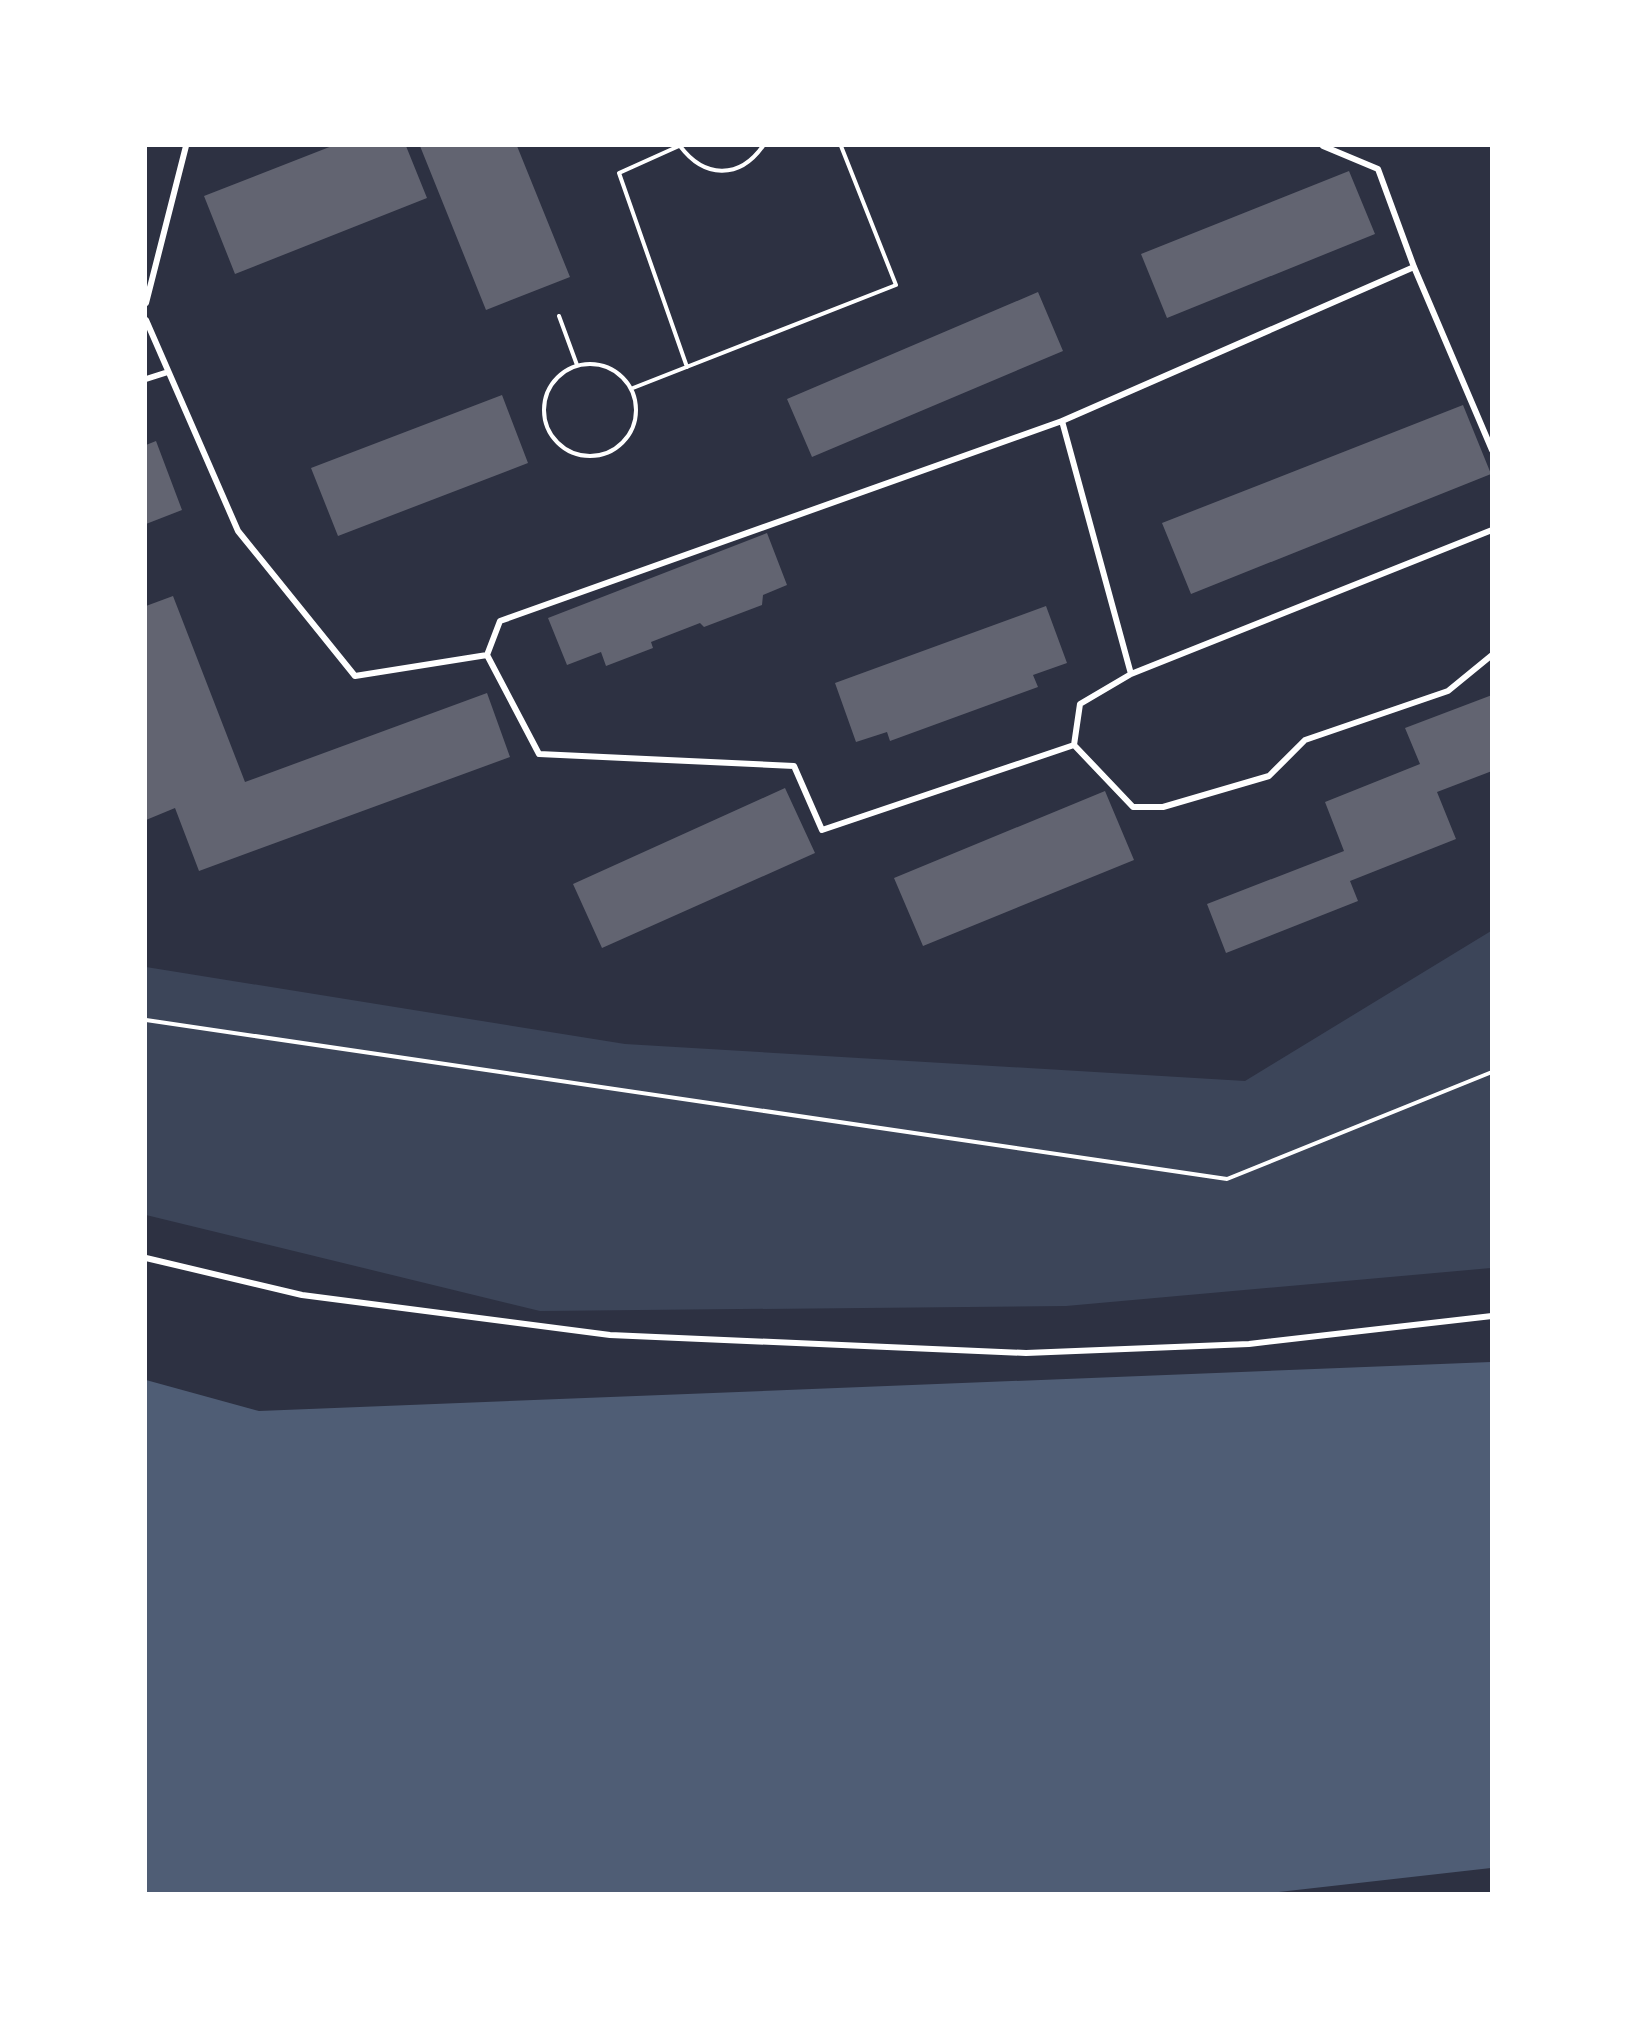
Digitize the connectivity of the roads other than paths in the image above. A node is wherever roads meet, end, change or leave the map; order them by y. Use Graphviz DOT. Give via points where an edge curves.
graph roads {
  1 [pos="186,146"];
  2 [pos="1323,146"];
  3 [pos="1414,267"];
  4 [pos="146,303"];
  5 [pos="146,320"];
  6 [pos="168,372"];
  7 [pos="146,379"];
  8 [pos="1062,421"];
  9 [pos="1491,450"];
  10 [pos="1491,530"];
  11 [pos="487,655"];
  12 [pos="1491,655"];
  13 [pos="1131,674"];
  14 [pos="1074,746"];
  15 [pos="146,1258"];
  16 [pos="1491,1316"];
  1 -- 4 [label="street"];
  2 -- 3 [label="street" via="1378,169"];
  3 -- 8 [label="street"];
  3 -- 9 [label="street"];
  5 -- 6 [label="street"];
  6 -- 7 [label="street"];
  6 -- 11 [label="street" via="238,531 355,676"];
  8 -- 11 [label="street" via="500,621"];
  8 -- 13 [label="street"];
  10 -- 13 [label="street"];
  11 -- 14 [label="street" via="539,754 794,766 822,830"];
  12 -- 14 [label="street" via="1448,691 1305,740 1269,776 1162,807 1133,807"];
  13 -- 14 [label="street" via="1080,704"];
  15 -- 16 [label="street" via="302,1295 610,1335 1026,1353 1249,1344"];
}
